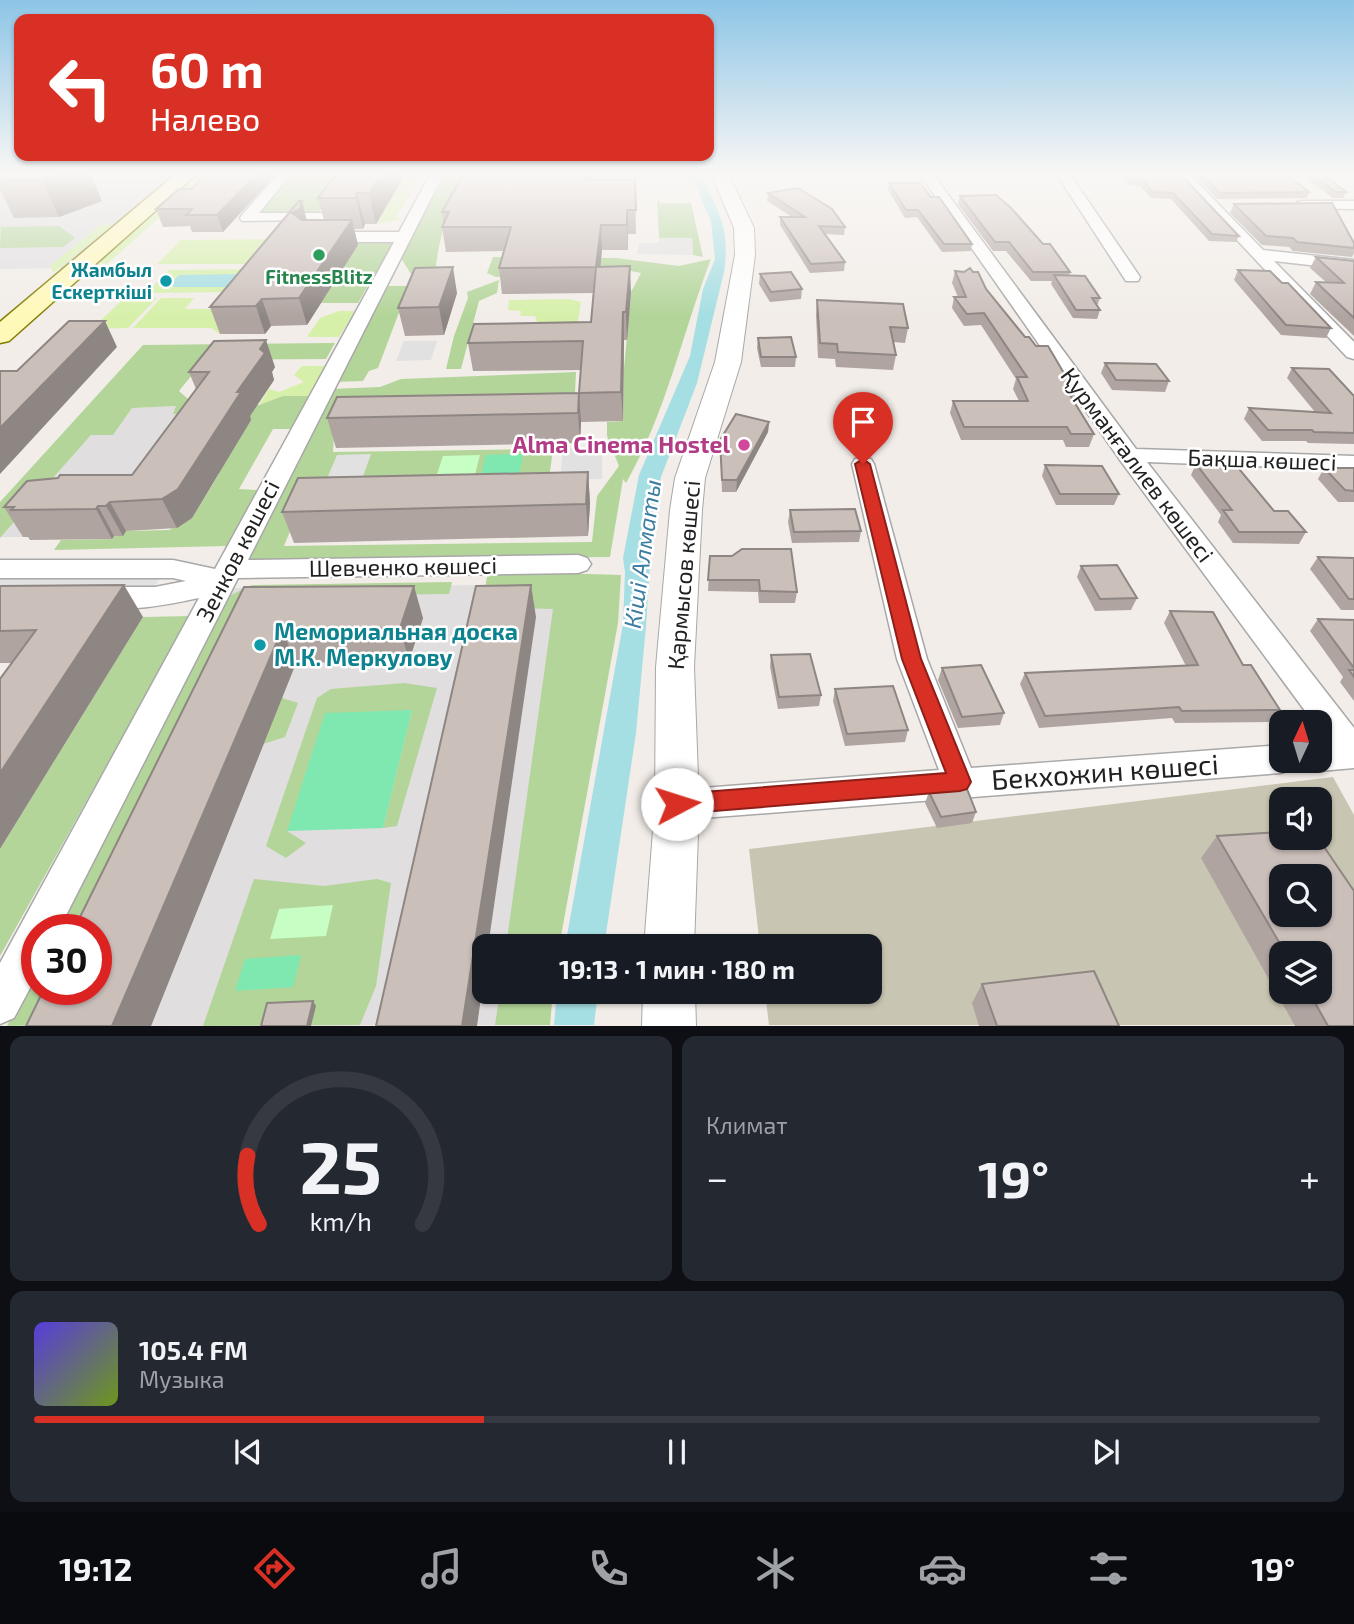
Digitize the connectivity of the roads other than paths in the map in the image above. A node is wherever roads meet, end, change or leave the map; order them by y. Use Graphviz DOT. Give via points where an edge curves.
graph roads {
  1 [pos="133,221"];
  2 [pos="322,221"];
  3 [pos="412,221"];
  4 [pos="741,221"];
  5 [pos="959,221"];
  6 [pos="1094,221"];
  7 [pos="1226,221"];
  8 [pos="403,237"];
  9 [pos="1258,254"];
  10 [pos="1354,265"];
  11 [pos="1132,277"];
  12 [pos="0,335"];
  13 [pos="1354,353"];
  14 [pos="1128,455"];
  15 [pos="1354,463"];
  16 [pos="863,464"];
  17 [pos="578,564"];
  18 [pos="0,569"];
  19 [pos="224,578"];
  20 [pos="78,597"];
  21 [pos="1354,753"];
  22 [pos="1332,756"];
  23 [pos="1269,760"];
  24 [pos="960,782"];
  25 [pos="677,804"];
  26 [pos="47,914"];
  27 [pos="670,934"];
  28 [pos="21,964"];
  29 [pos="0,1004"];
  30 [pos="669,1004"];
  31 [pos="669,1026"];
  1 -- 12 [label="main road"];
  2 -- 8 [label="street" via="310,237"];
  3 -- 8 [label="street, Зенков көшесі"];
  4 -- 25 [label="street, Қармысов көшесі" via="745,255 728,362 690,478 675,667"];
  5 -- 14 [label="street, Қурманғалиев көшесі"];
  6 -- 11 [label="street"];
  7 -- 9 [label="street"];
  8 -- 19 [label="street, Зенков көшесі"];
  9 -- 10 [label="street"];
  9 -- 13 [label="street"];
  14 -- 15 [label="street, Бақша көшесі"];
  14 -- 21 [label="street, Қурманғалиев көшесі"];
  16 -- 24 [label="street" via="912,659"];
  17 -- 19 [label="street, Шевченко көшесі"];
  18 -- 19 [label="street, Шевченко көшесі" via="173,569"];
  19 -- 20 [label="street, Шевченко көшесі" via="155,597"];
  19 -- 26 [label="street, Зенков көшесі"];
  21 -- 22 [label="street"];
  23 -- 24 [label="street, Бекхожин көшесі"];
  24 -- 25 [label="street, Бекхожин көшесі"];
  25 -- 27 [label="street, Қармысов көшесі"];
  28 -- 29 [label="street"];
  30 -- 31 [label="street"];
}
